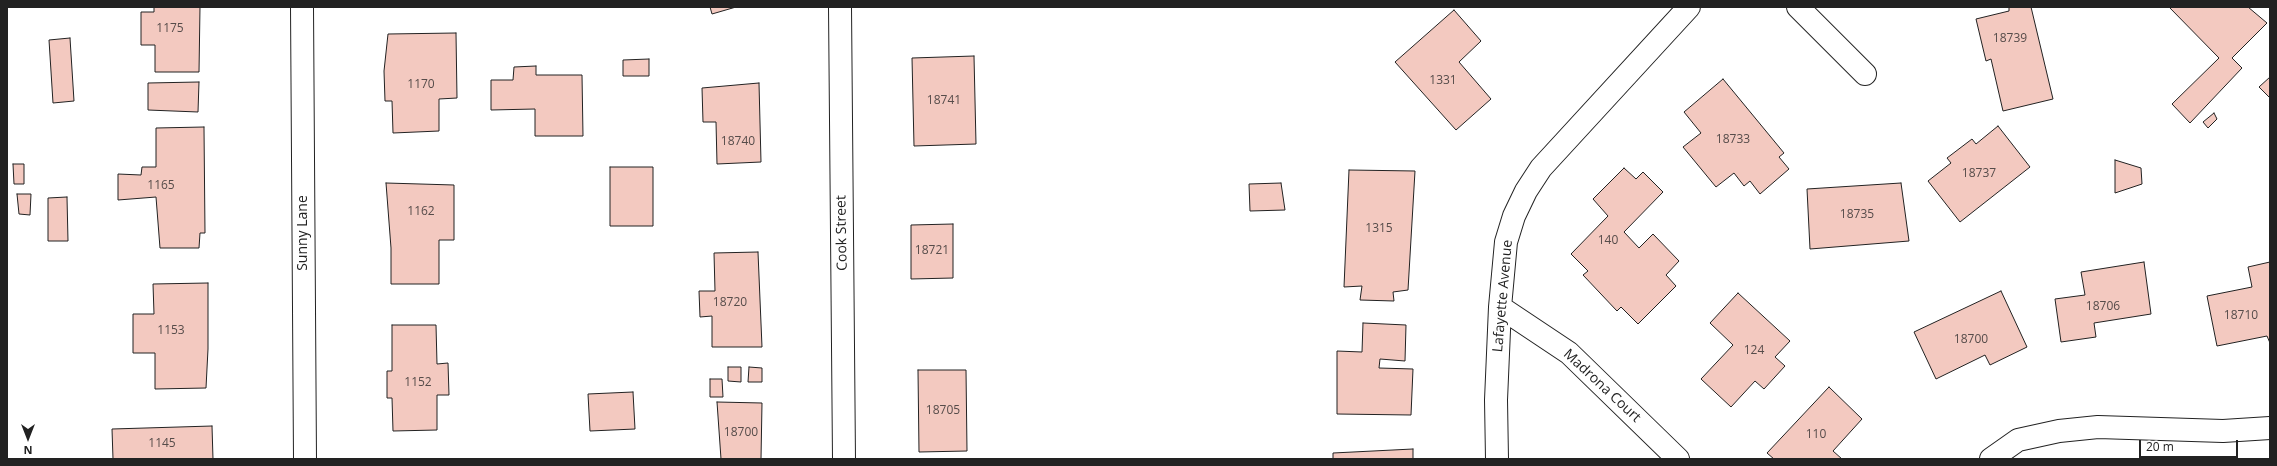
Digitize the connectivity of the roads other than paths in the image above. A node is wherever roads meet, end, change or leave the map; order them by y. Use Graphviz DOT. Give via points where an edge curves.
graph roads {
  1 [pos="302,7"];
  2 [pos="840,7"];
  3 [pos="1689,7"];
  4 [pos="1798,7"];
  5 [pos="1865,74"];
  6 [pos="1500,307"];
  7 [pos="2270,428"];
  8 [pos="305,459"];
  9 [pos="844,459"];
  10 [pos="1497,459"];
  11 [pos="1678,459"];
  12 [pos="1991,459"];
  1 -- 8 [label="street, Sunny Lane"];
  2 -- 9 [label="street, Cook Street"];
  3 -- 6 [label="street, Lafayette Avenue" via="1541,168 1526,191 1506,242"];
  4 -- 5 [label="street"];
  6 -- 10 [label="street, Lafayette Avenue" via="1496,400"];
  6 -- 11 [label="street, Madrona Court" via="1569,353"];
  7 -- 12 [label="street" via="2223,431 2090,428 2059,431 2018,440"];
}
